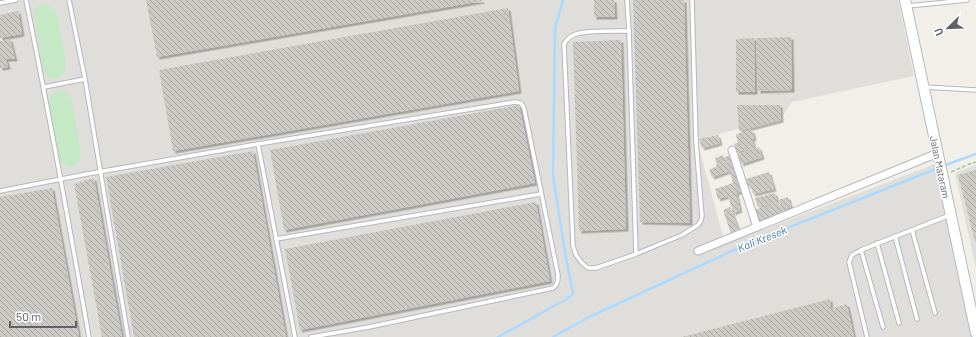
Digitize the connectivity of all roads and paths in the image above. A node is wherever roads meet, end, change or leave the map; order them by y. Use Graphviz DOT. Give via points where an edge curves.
graph roads {
  1 [pos="16,0"];
  2 [pos="26,0"];
  3 [pos="69,0"];
  4 [pos="627,0"];
  5 [pos="692,0"];
  6 [pos="967,0"];
  7 [pos="0,3"];
  8 [pos="906,3"];
  9 [pos="629,31"];
  10 [pos="85,79"];
  11 [pos="44,86"];
  12 [pos="923,87"];
  13 [pos="976,90"];
  14 [pos="258,144"];
  15 [pos="732,150"];
  16 [pos="938,155"];
  17 [pos="976,162"];
  18 [pos="100,172"];
  19 [pos="942,175"];
  20 [pos="61,179"];
  21 [pos="0,191"];
  22 [pos="541,194"];
  23 [pos="950,214"];
  24 [pos="757,227"];
  25 [pos="912,230"];
  26 [pos="895,236"];
  27 [pos="276,239"];
  28 [pos="877,244"];
  29 [pos="861,250"];
  30 [pos="698,251"];
  31 [pos="636,254"];
  32 [pos="935,313"];
  33 [pos="917,319"];
  34 [pos="899,323"];
  35 [pos="884,326"];
  36 [pos="976,333"];
  37 [pos="320,336"];
  38 [pos="89,337"];
  39 [pos="128,337"];
  40 [pos="295,337"];
  41 [pos="311,337"];
  42 [pos="867,337"];
  1 -- 7 [label="lane"];
  2 -- 11 [label="lane"];
  3 -- 10 [label="lane"];
  4 -- 9 [label="lane"];
  5 -- 31 [label="lane" via="696,141 702,221 682,235"];
  6 -- 8 [label="lane"];
  8 -- 12 [label="main road, Jalan Mataram"];
  9 -- 31 [label="lane"];
  9 -- 31 [label="lane" via="586,32 570,37 564,44 573,246 576,255 588,268 596,268"];
  10 -- 11 [label="lane"];
  10 -- 18 [label="lane"];
  11 -- 20 [label="lane"];
  12 -- 13 [label="lane"];
  12 -- 16 [label="main road, Jalan Mataram"];
  14 -- 18 [label="lane"];
  14 -- 22 [label="lane" via="519,102 524,108"];
  14 -- 27 [label="lane"];
  15 -- 24 [label="street"];
  16 -- 19 [label="main road, Jalan Mataram"];
  16 -- 24 [label="street"];
  17 -- 19 [label="path"];
  18 -- 20 [label="lane"];
  18 -- 39 [label="lane"];
  19 -- 23 [label="main road, Jalan Mataram"];
  20 -- 21 [label="lane"];
  20 -- 38 [label="lane"];
  22 -- 27 [label="lane"];
  22 -- 37 [label="lane" via="558,275 557,284 553,288"];
  23 -- 25 [label="lane"];
  23 -- 36 [label="main road, Jalan Mataram"];
  24 -- 30 [label="street"];
  25 -- 26 [label="lane"];
  25 -- 32 [label="lane"];
  26 -- 28 [label="lane"];
  26 -- 33 [label="lane"];
  27 -- 40 [label="lane"];
  28 -- 29 [label="lane"];
  28 -- 34 [label="lane"];
  29 -- 35 [label="lane"];
  29 -- 42 [label="lane" via="852,255 849,262"];
  37 -- 41 [label="lane"];
}
